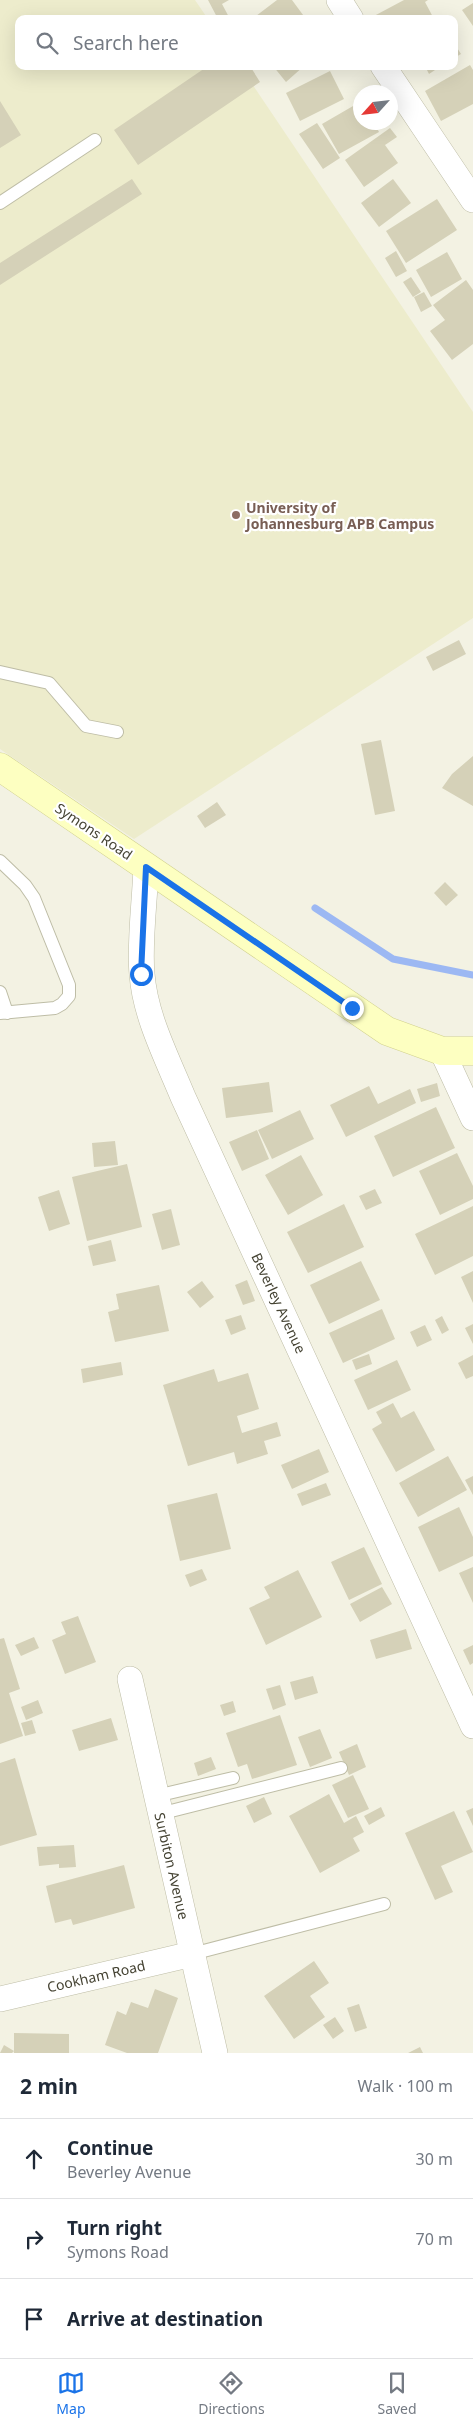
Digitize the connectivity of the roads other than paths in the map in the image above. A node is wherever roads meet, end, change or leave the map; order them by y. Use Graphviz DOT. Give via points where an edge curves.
graph roads {
  1 [pos="339,0"];
  2 [pos="348,15"];
  3 [pos="386,70"];
  4 [pos="95,140"];
  5 [pos="473,200"];
  6 [pos="0,203"];
  7 [pos="0,672"];
  8 [pos="116,732"];
  9 [pos="0,767"];
  10 [pos="0,861"];
  11 [pos="146,867"];
  12 [pos="0,992"];
  13 [pos="4,1013"];
  14 [pos="442,1051"];
  15 [pos="473,1051"];
  16 [pos="473,1118"];
  17 [pos="130,1679"];
  18 [pos="473,1726"];
  19 [pos="341,1768"];
  20 [pos="233,1778"];
  21 [pos="158,1805"];
  22 [pos="384,1904"];
  23 [pos="192,1954"];
  24 [pos="0,1999"];
  25 [pos="215,2053"];
  1 -- 2 [label="street"];
  3 -- 5 [label="street"];
  4 -- 6 [label="lane"];
  7 -- 8 [label="lane" via="49,683 86,726"];
  9 -- 11 [label="main road, Symons Road"];
  10 -- 13 [label="lane" via="34,898 69,986 69,996 55,1008"];
  11 -- 14 [label="main road, Symons Road" via="387,1031"];
  11 -- 18 [label="street, Beverley Avenue" via="141,974 158,1036 183,1097"];
  12 -- 13 [label="lane"];
  14 -- 15 [label="main road, Symons Road"];
  14 -- 16 [label="street"];
  17 -- 21 [label="street, Surbiton Avenue"];
  19 -- 21 [label="lane"];
  20 -- 21 [label="lane"];
  21 -- 23 [label="street, Surbiton Avenue"];
  22 -- 23 [label="lane"];
  23 -- 24 [label="street, Cookham Road"];
  23 -- 25 [label="street, Surbiton Avenue"];
}
